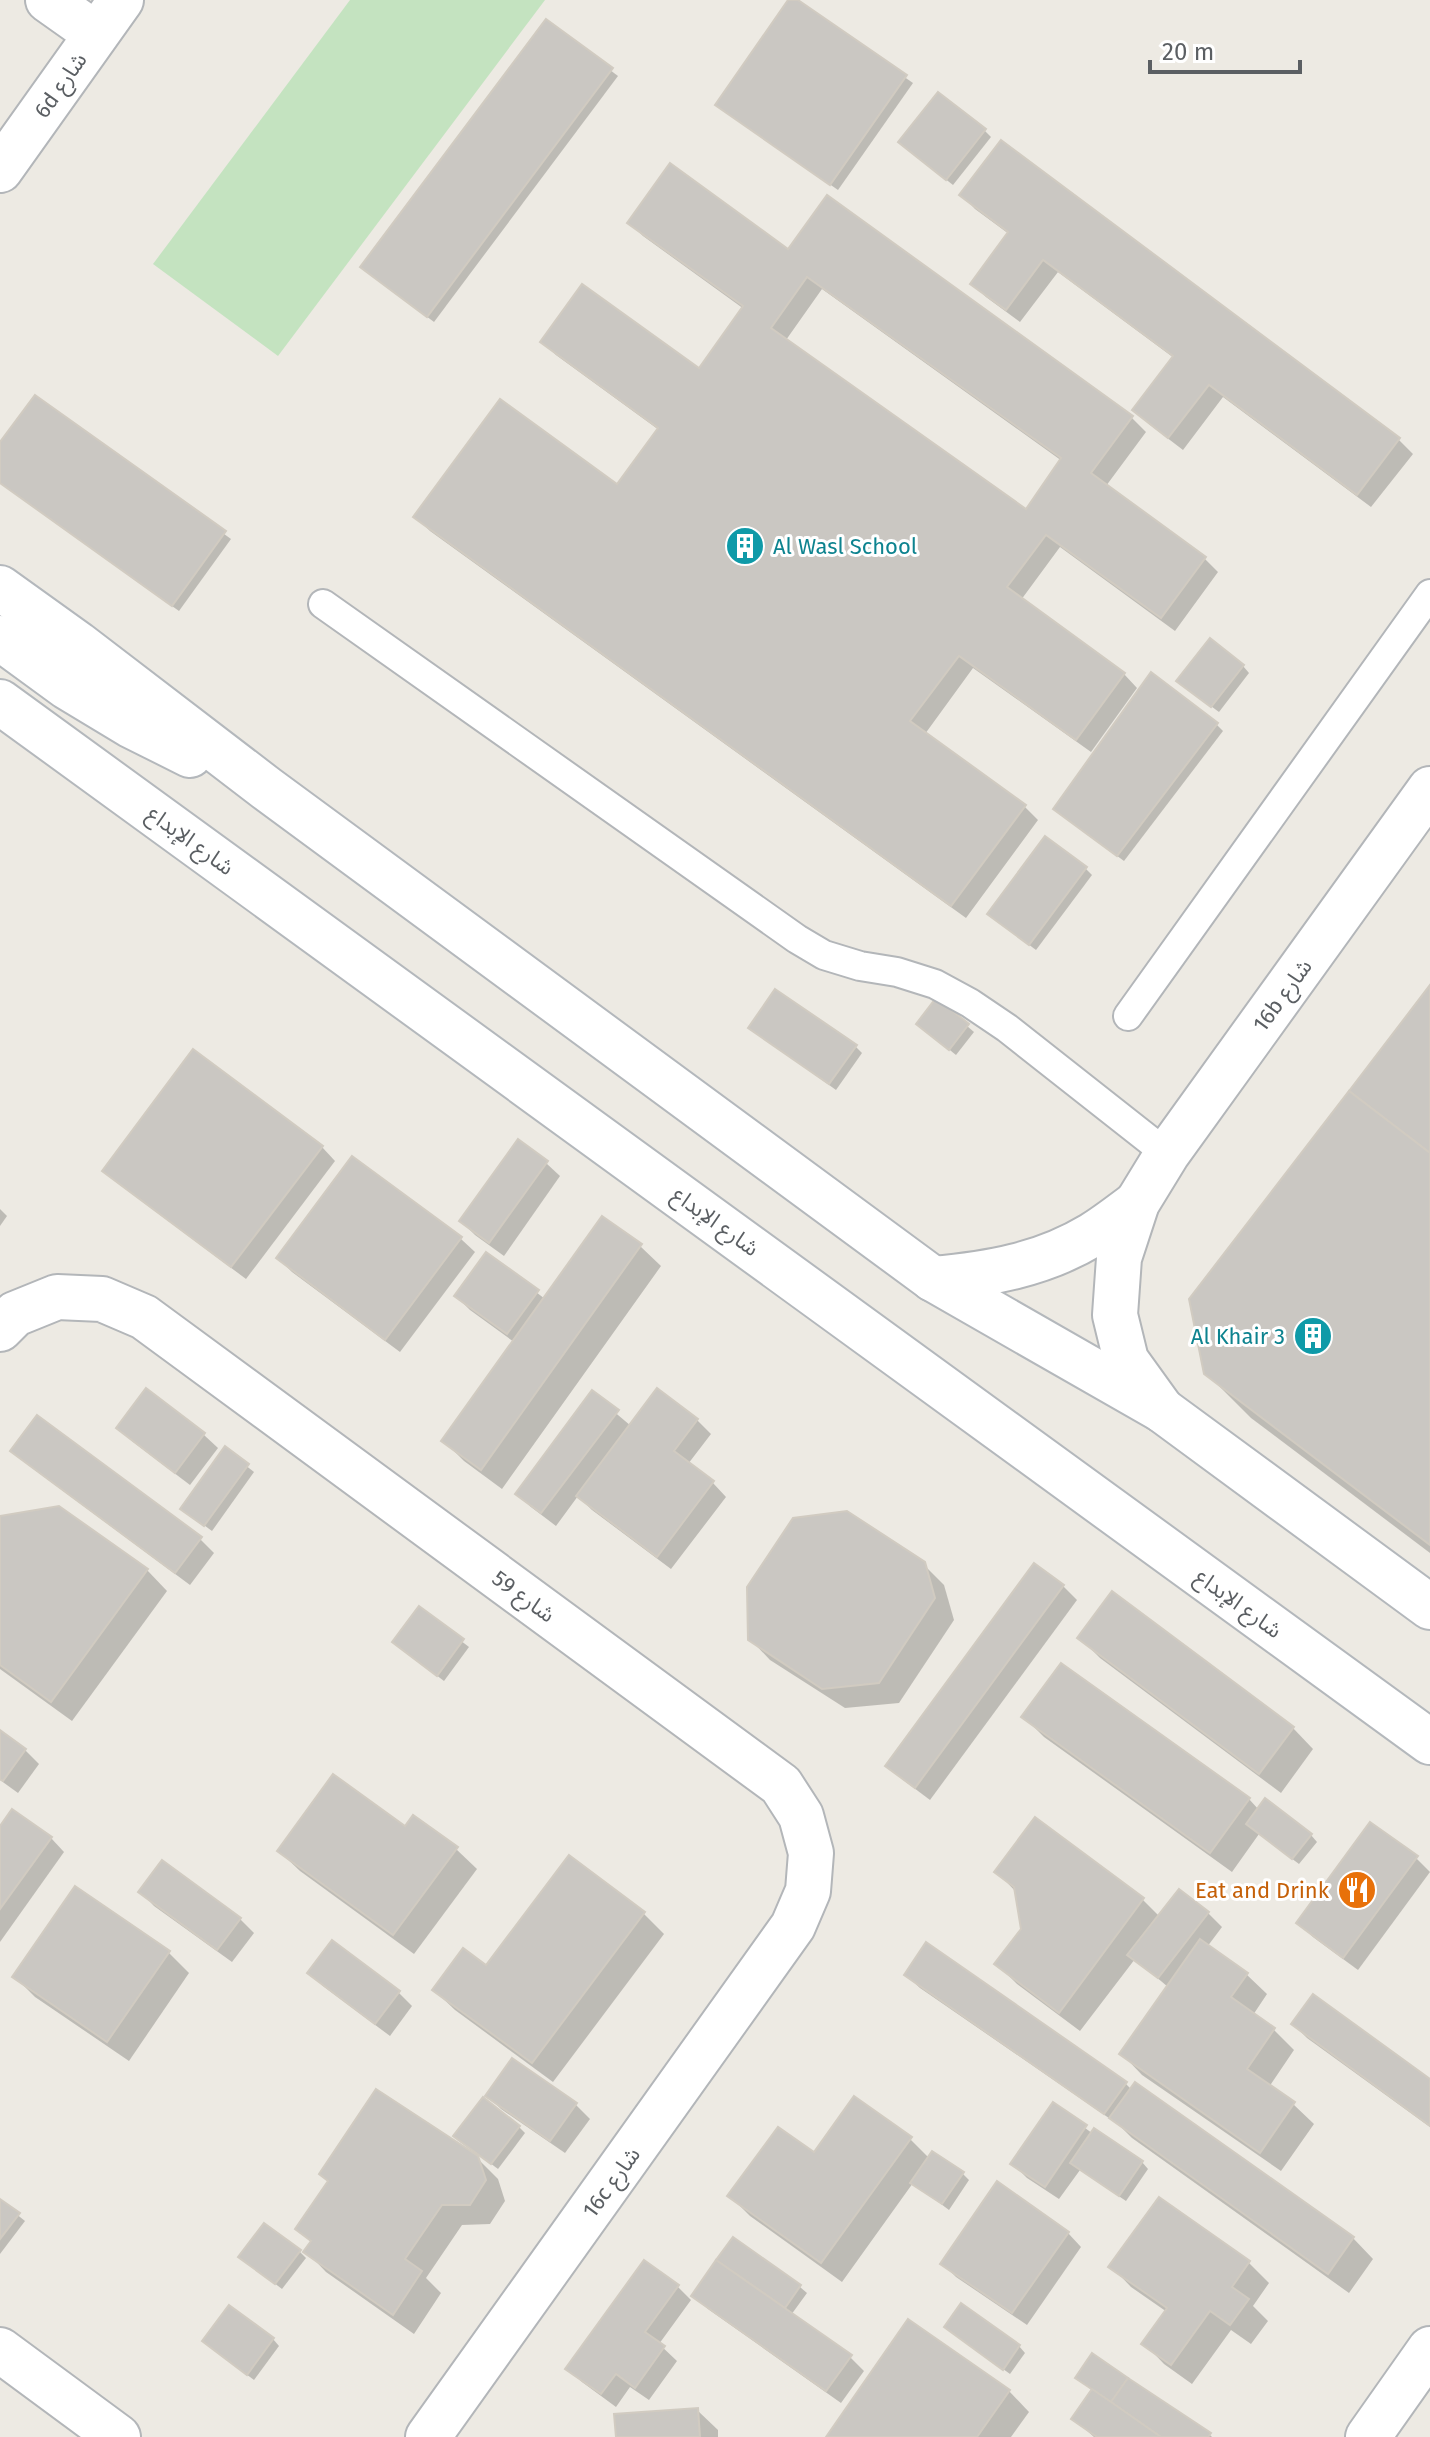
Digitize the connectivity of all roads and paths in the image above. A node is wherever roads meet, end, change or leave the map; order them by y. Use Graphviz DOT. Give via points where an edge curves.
graph roads {
  1 [pos="48,0"];
  2 [pos="108,17"];
  3 [pos="0,170"];
  4 [pos="0,588"];
  5 [pos="1430,594"];
  6 [pos="323,604"];
  7 [pos="0,638"];
  8 [pos="0,702"];
  9 [pos="266,788"];
  10 [pos="1430,789"];
  11 [pos="1128,1016"];
  12 [pos="1167,1154"];
  13 [pos="1137,1203"];
  14 [pos="933,1279"];
  15 [pos="0,1329"];
  16 [pos="1162,1410"];
  17 [pos="1430,1607"];
  18 [pos="1430,1742"];
  19 [pos="793,1926"];
  20 [pos="1430,2349"];
  21 [pos="0,2350"];
  22 [pos="118,2437"];
  23 [pos="428,2437"];
  24 [pos="1368,2437"];
  1 -- 2 [label="main road"];
  2 -- 3 [label="main road, 6d شارع"];
  4 -- 9 [label="main road"];
  5 -- 11 [label="lane"];
  6 -- 12 [label="lane" via="797,939 824,955 935,984 970,1003"];
  7 -- 9 [label="main road" via="130,725"];
  8 -- 18 [label="main road, شارع الإبداع"];
  9 -- 14 [label="main road"];
  10 -- 12 [label="main road, 16b شارع"];
  12 -- 13 [label="main road, 16b شارع"];
  13 -- 14 [label="main road, 16b شارع" via="1092,1236 1042,1259 988,1274"];
  13 -- 16 [label="main road, 16b شارع" via="1119,1258 1115,1315 1126,1360"];
  14 -- 16 [label="main road"];
  15 -- 19 [label="main road, شارع 59" via="15,1314 57,1297 102,1299 144,1317 781,1785 801,1816 811,1853 808,1891"];
  16 -- 17 [label="main road"];
  19 -- 23 [label="main road, 16c شارع"];
  20 -- 24 [label="main road"];
  21 -- 22 [label="main road"];
}
